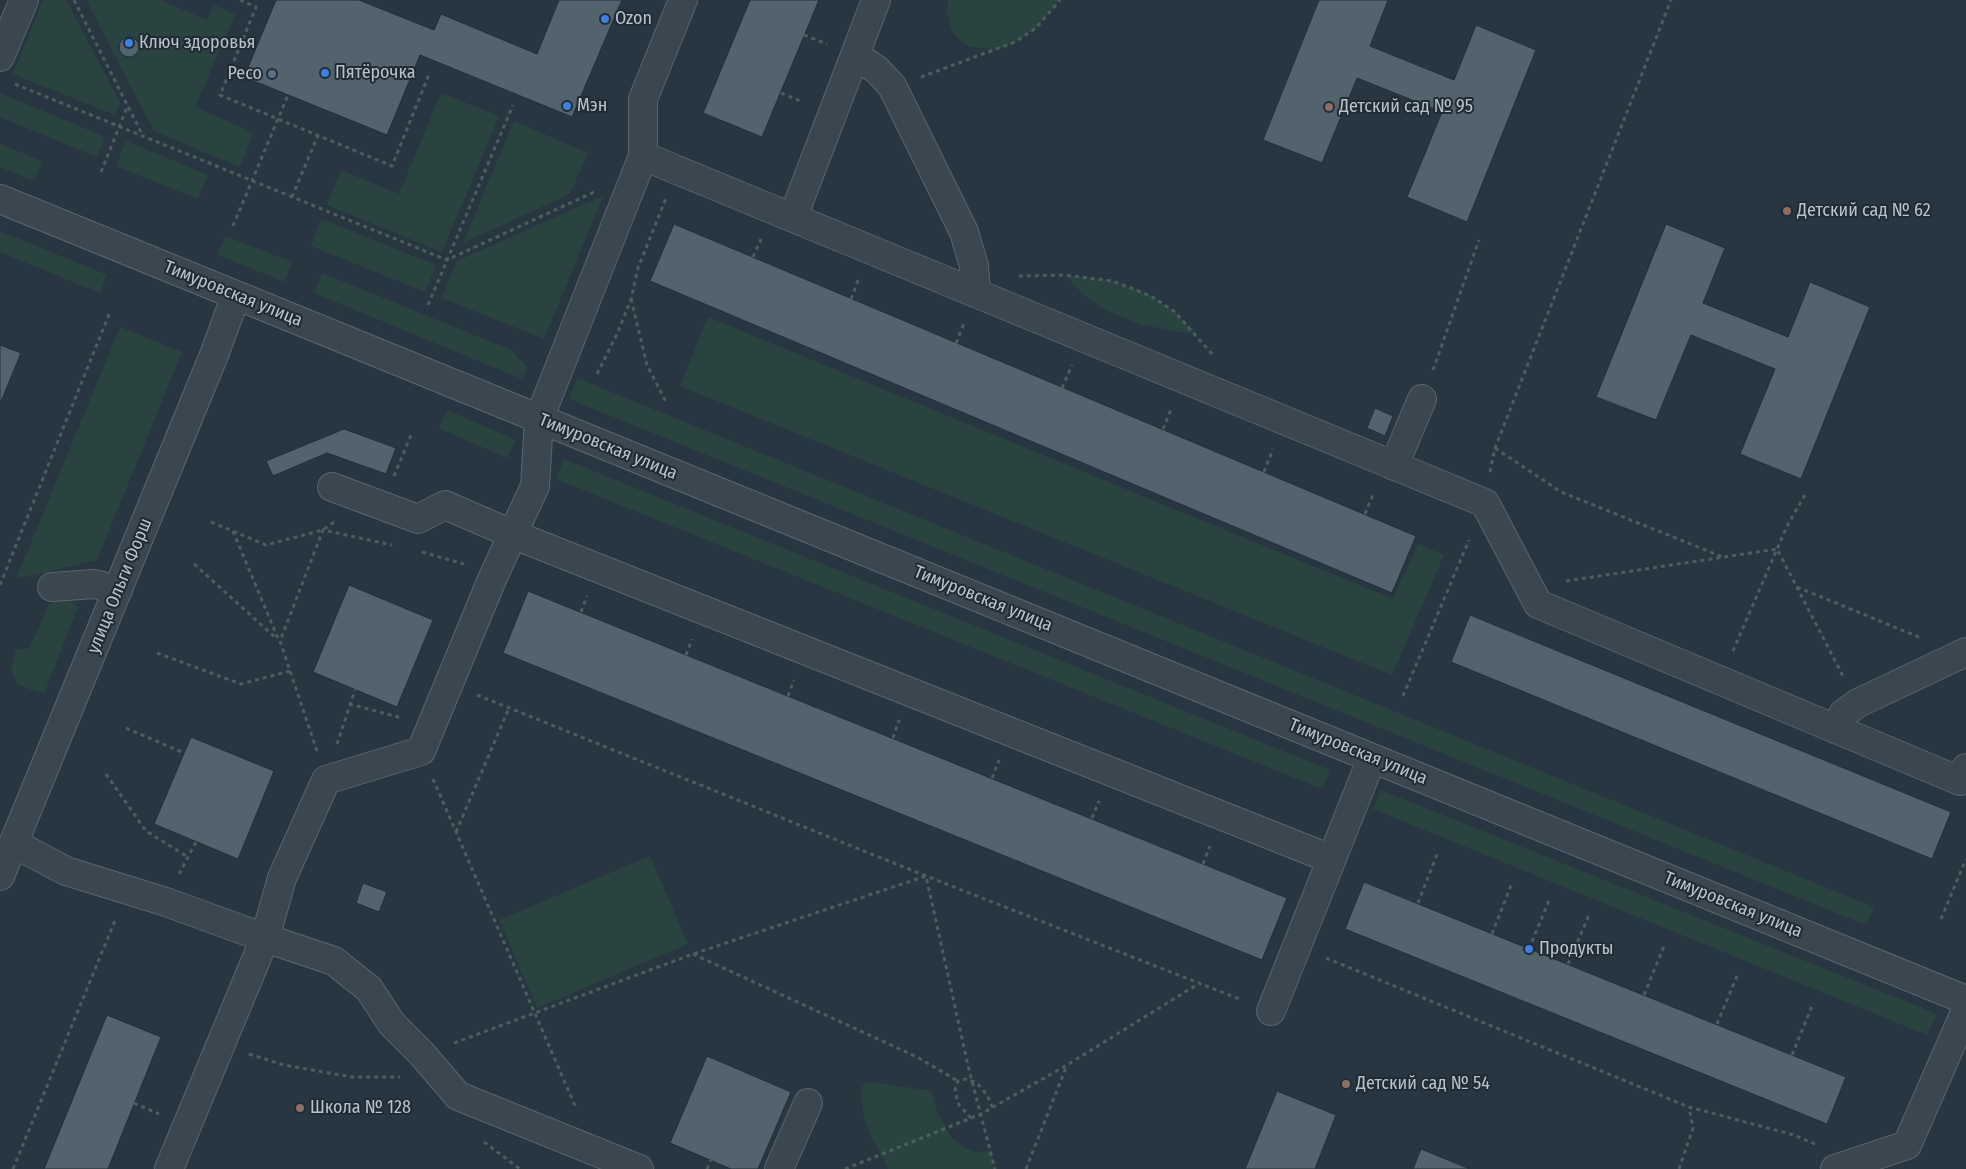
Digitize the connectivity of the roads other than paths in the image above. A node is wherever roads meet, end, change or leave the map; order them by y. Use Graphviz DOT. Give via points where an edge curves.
graph roads {
  1 [pos="24,0"];
  2 [pos="683,0"];
  3 [pos="876,0"];
  4 [pos="855,55"];
  5 [pos="0,57"];
  6 [pos="640,164"];
  7 [pos="0,199"];
  8 [pos="793,217"];
  9 [pos="976,293"];
  10 [pos="236,295"];
  11 [pos="1426,387"];
  12 [pos="540,419"];
  13 [pos="1394,466"];
  14 [pos="332,487"];
  15 [pos="512,534"];
  16 [pos="52,587"];
  17 [pos="118,590"];
  18 [pos="1963,653"];
  19 [pos="1835,729"];
  20 [pos="1372,758"];
  21 [pos="1966,768"];
  22 [pos="13,843"];
  23 [pos="1332,859"];
  24 [pos="0,876"];
  25 [pos="265,938"];
  26 [pos="1966,1000"];
  27 [pos="1966,1010"];
  28 [pos="1271,1011"];
  29 [pos="808,1103"];
  30 [pos="1848,1165"];
  31 [pos="170,1169"];
  32 [pos="639,1169"];
  33 [pos="779,1169"];
  1 -- 5 [label="street"];
  2 -- 6 [label="street" via="643,99"];
  3 -- 4 [label="street"];
  4 -- 8 [label="street"];
  4 -- 9 [label="street" via="877,70 892,86 964,232 974,266"];
  6 -- 8 [label="street" via="677,170"];
  6 -- 12 [label="street"];
  7 -- 10 [label="street, Тимуровская улица"];
  8 -- 9 [label="street"];
  9 -- 13 [label="street"];
  10 -- 12 [label="street, Тимуровская улица"];
  10 -- 17 [label="street, улица Ольги Форш"];
  11 -- 13 [label="street"];
  12 -- 15 [label="street" via="535,486"];
  12 -- 20 [label="street, Тимуровская улица"];
  13 -- 19 [label="street" via="1485,503 1538,604"];
  14 -- 15 [label="street" via="418,519 446,505"];
  15 -- 23 [label="street"];
  15 -- 25 [label="street" via="421,751 326,780 282,878"];
  16 -- 17 [label="street" via="94,584"];
  17 -- 22 [label="street, улица Ольги Форш"];
  18 -- 19 [label="street" via="1858,703 1843,714"];
  19 -- 21 [label="street" via="1960,781"];
  20 -- 23 [label="street"];
  20 -- 26 [label="street, Тимуровская улица"];
  22 -- 24 [label="street, улица Ольги Форш"];
  22 -- 25 [label="street" via="66,871"];
  23 -- 28 [label="street"];
  25 -- 31 [label="street"];
  25 -- 32 [label="street" via="334,961 369,989 392,1024 458,1096"];
  27 -- 30 [label="street" via="1908,1145"];
  29 -- 33 [label="street"];
}
